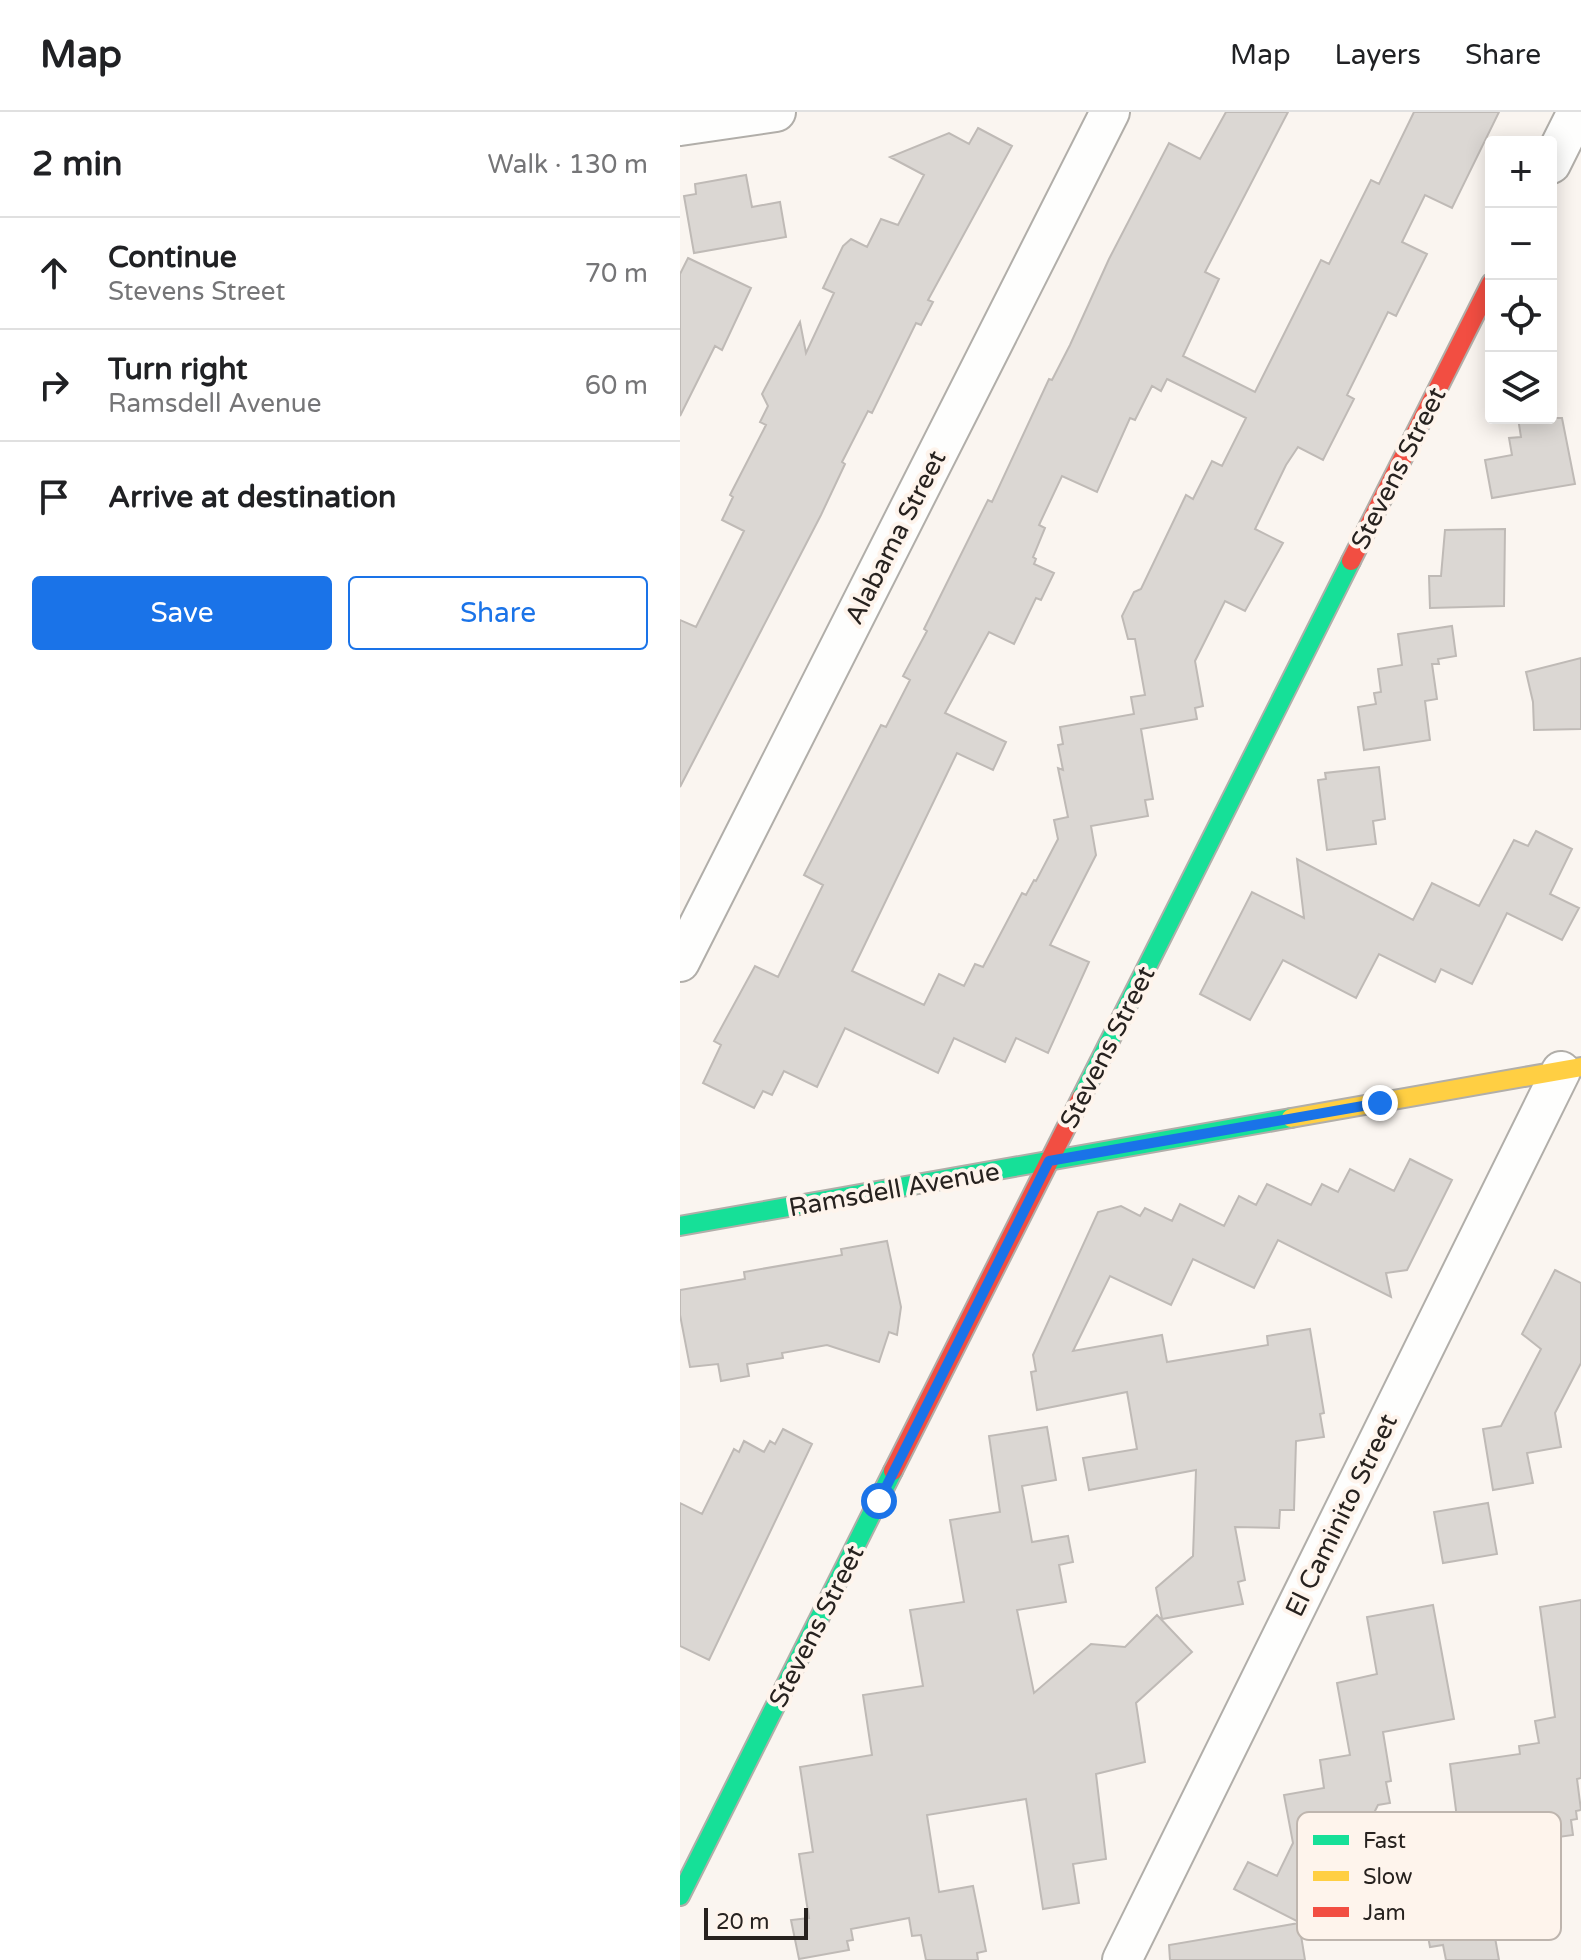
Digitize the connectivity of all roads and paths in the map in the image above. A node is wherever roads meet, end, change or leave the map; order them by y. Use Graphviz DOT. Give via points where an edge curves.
graph roads {
  1 [pos="776,112"];
  2 [pos="1110,112"];
  3 [pos="1577,112"];
  4 [pos="680,126"];
  5 [pos="1557,152"];
  6 [pos="1485,295"];
  7 [pos="680,962"];
  8 [pos="1571,1069"];
  9 [pos="1049,1161"];
  10 [pos="680,1226"];
  11 [pos="680,1896"];
  12 [pos="1122,1960"];
  1 -- 4 [label="street"];
  2 -- 7 [label="street, Alabama Street"];
  3 -- 5 [label="street"];
  6 -- 9 [label="street, Stevens Street"];
  8 -- 9 [label="street, Ramsdell Avenue"];
  8 -- 12 [label="street, El Caminito Street"];
  9 -- 10 [label="street, Ramsdell Avenue"];
  9 -- 11 [label="street, Stevens Street"];
}
